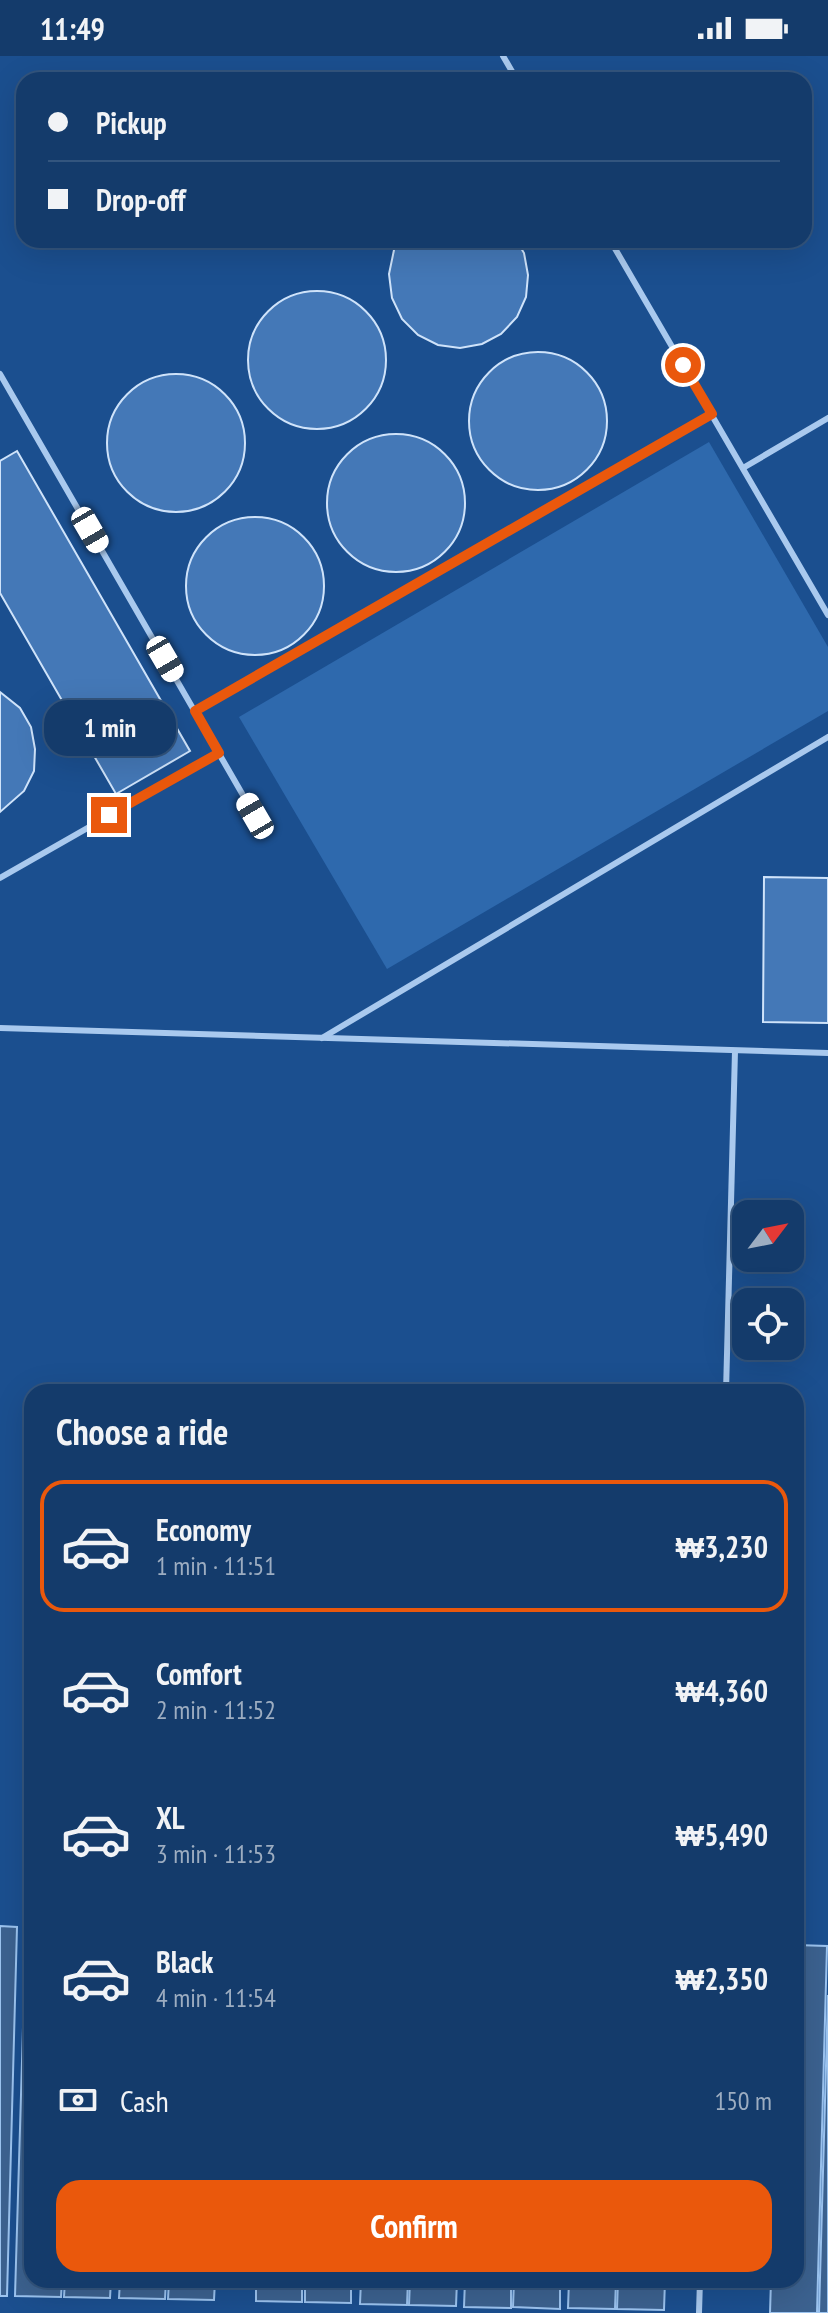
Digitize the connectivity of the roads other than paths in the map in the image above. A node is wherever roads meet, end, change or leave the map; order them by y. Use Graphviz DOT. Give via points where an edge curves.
graph roads {
  1 [pos="615,248"];
  2 [pos="0,374"];
  3 [pos="712,414"];
  4 [pos="828,418"];
  5 [pos="743,468"];
  6 [pos="828,615"];
  7 [pos="195,711"];
  8 [pos="828,737"];
  9 [pos="219,753"];
  10 [pos="255,816"];
  11 [pos="0,878"];
  12 [pos="0,1028"];
  13 [pos="320,1039"];
  14 [pos="735,1051"];
  15 [pos="828,1053"];
  16 [pos="726,1384"];
  17 [pos="700,2288"];
  18 [pos="699,2313"];
  1 -- 3 [label="lane"];
  2 -- 7 [label="lane"];
  3 -- 5 [label="lane"];
  3 -- 7 [label="lane"];
  4 -- 5 [label="lane"];
  5 -- 6 [label="lane"];
  7 -- 9 [label="lane"];
  8 -- 13 [label="lane"];
  9 -- 10 [label="lane"];
  9 -- 11 [label="lane"];
  12 -- 13 [label="lane"];
  13 -- 14 [label="lane"];
  14 -- 15 [label="lane"];
  14 -- 16 [label="lane"];
  17 -- 18 [label="lane"];
}
